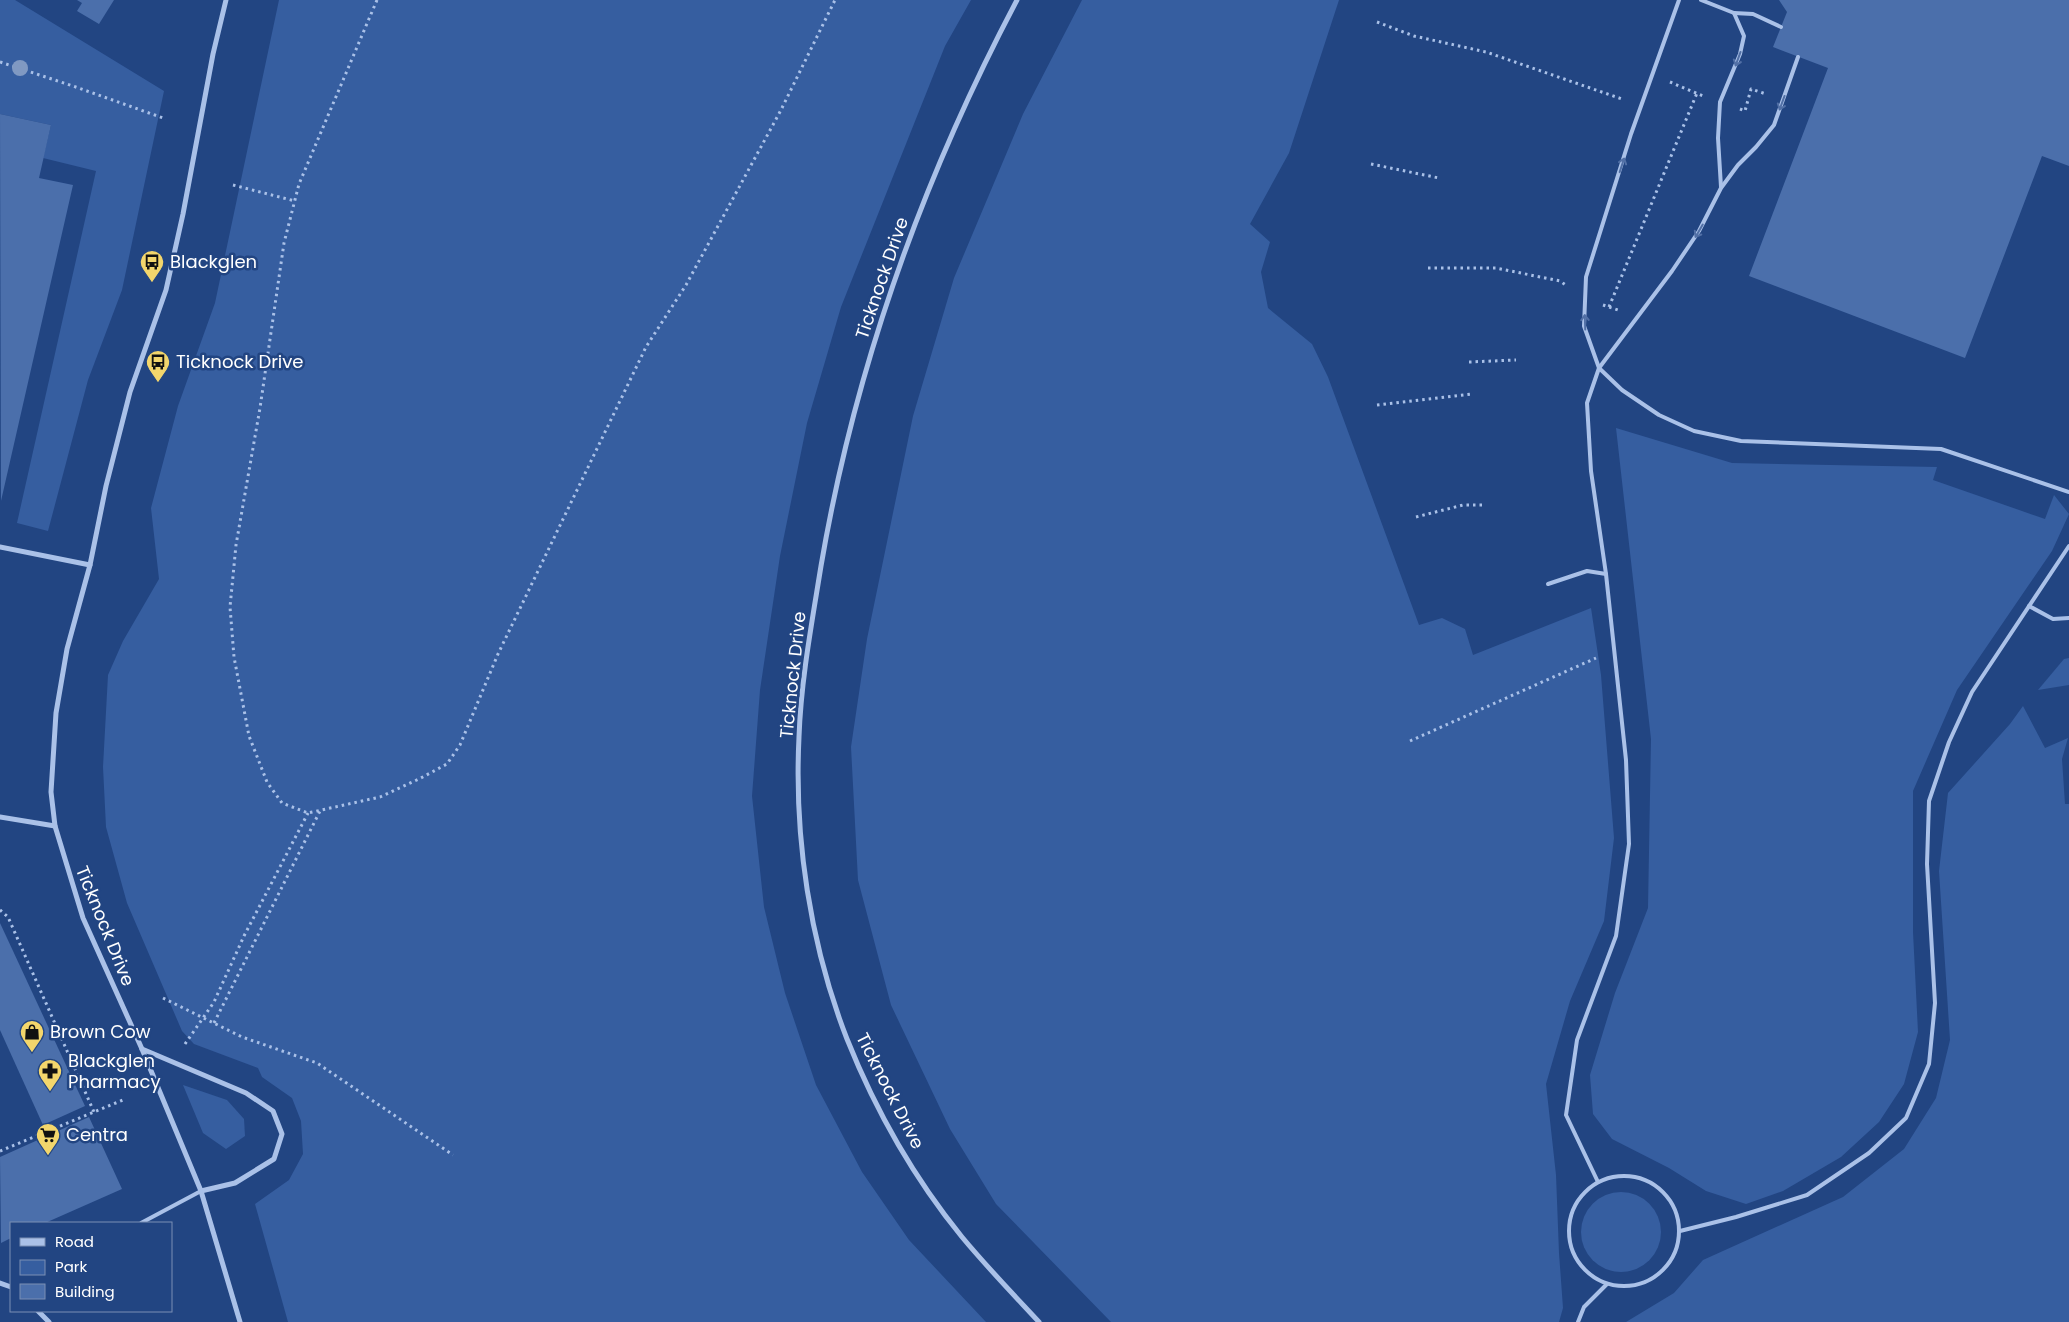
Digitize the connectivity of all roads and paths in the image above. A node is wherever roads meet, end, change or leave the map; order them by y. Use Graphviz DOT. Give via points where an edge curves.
graph roads {
  1 [pos="226,0"];
  2 [pos="377,0"];
  3 [pos="835,0"];
  4 [pos="1017,0"];
  5 [pos="1679,0"];
  6 [pos="1702,0"];
  7 [pos="1734,13"];
  8 [pos="1376,22"];
  9 [pos="1781,27"];
  10 [pos="1798,57"];
  11 [pos="0,62"];
  12 [pos="1647,91"];
  13 [pos="1697,93"];
  14 [pos="1783,100"];
  15 [pos="1720,102"];
  16 [pos="166,119"];
  17 [pos="1371,164"];
  18 [pos="1439,178"];
  19 [pos="233,186"];
  20 [pos="1721,188"];
  21 [pos="294,201"];
  22 [pos="1428,268"];
  23 [pos="1586,299"];
  24 [pos="1609,307"];
  25 [pos="1637,317"];
  26 [pos="1516,360"];
  27 [pos="1469,362"];
  28 [pos="1599,368"];
  29 [pos="1472,394"];
  30 [pos="1377,405"];
  31 [pos="2069,492"];
  32 [pos="1485,505"];
  33 [pos="1416,517"];
  34 [pos="2069,546"];
  35 [pos="0,547"];
  36 [pos="90,565"];
  37 [pos="1606,574"];
  38 [pos="1548,584"];
  39 [pos="2029,606"];
  40 [pos="2069,618"];
  41 [pos="1614,650"];
  42 [pos="1410,741"];
  43 [pos="320,810"];
  44 [pos="308,814"];
  45 [pos="0,818"];
  46 [pos="55,826"];
  47 [pos="0,910"];
  48 [pos="163,998"];
  49 [pos="203,1018"];
  50 [pos="214,1023"];
  51 [pos="185,1044"];
  52 [pos="142,1049"];
  53 [pos="123,1100"];
  54 [pos="94,1112"];
  55 [pos="0,1151"];
  56 [pos="453,1154"];
  57 [pos="1598,1182"];
  58 [pos="201,1191"];
  59 [pos="143,1222"];
  60 [pos="1680,1231"];
  61 [pos="1607,1284"];
  62 [pos="39,1312"];
  63 [pos="49,1322"];
  64 [pos="240,1322"];
  65 [pos="1038,1322"];
  66 [pos="1578,1322"];
  1 -- 36 [label="street, Ticknock Drive" via="166,290 130,392"];
  2 -- 21 [label="path"];
  3 -- 43 [label="path" via="781,110 690,276 646,347 498,654 460,745 447,764 419,779 380,797"];
  4 -- 65 [label="street, Ticknock Drive" via="939,163 903,254 863,378 829,519 812,618 798,736 798,783 800,841 808,892 818,940 846,1036 891,1131 917,1173 961,1235"];
  5 -- 12 [label="lane"];
  6 -- 7 [label="lane"];
  7 -- 9 [label="lane" via="1753,14"];
  7 -- 15 [label="lane, one-way" via="1744,36"];
  8 -- 12 [label="path" via="1414,36 1486,52 1629,101"];
  10 -- 14 [label="lane"];
  11 -- 16 [label="path"];
  12 -- 13 [label="path" via="1664,80"];
  23 -- 12 [label="lane, one-way" via="1586,276"];
  13 -- 15 [label="path"];
  13 -- 24 [label="path"];
  14 -- 15 [label="path" via="1752,89 1745,111"];
  14 -- 20 [label="lane, one-way" via="1774,125"];
  15 -- 20 [label="lane"];
  17 -- 18 [label="path"];
  19 -- 21 [label="path"];
  20 -- 25 [label="lane, one-way" via="1699,231"];
  21 -- 44 [label="path" via="284,243 236,544 230,607 234,657 249,736 267,782 282,803"];
  22 -- 23 [label="path" via="1496,268 1560,281"];
  23 -- 24 [label="path"];
  28 -- 23 [label="lane, one-way" via="1584,326"];
  24 -- 25 [label="path"];
  25 -- 28 [label="lane"];
  26 -- 27 [label="path"];
  28 -- 31 [label="lane" via="1622,390 1659,415 1694,431 1742,441 1942,449"];
  28 -- 37 [label="lane" via="1586,403 1591,471"];
  29 -- 30 [label="path"];
  32 -- 33 [label="path" via="1464,504"];
  34 -- 39 [label="lane"];
  35 -- 36 [label="street"];
  36 -- 46 [label="street, Ticknock Drive" via="67,650 56,713 51,792"];
  37 -- 38 [label="lane" via="1587,571"];
  37 -- 41 [label="lane"];
  39 -- 40 [label="lane" via="2053,619"];
  39 -- 60 [label="lane" via="1972,692 1949,742 1929,801 1927,864 1935,1003 1929,1064 1906,1118 1869,1153 1807,1195"];
  41 -- 42 [label="path"];
  41 -- 57 [label="lane" via="1626,760 1629,844 1616,936 1577,1040 1566,1115"];
  43 -- 44 [label="path"];
  43 -- 50 [label="path"];
  44 -- 49 [label="path"];
  45 -- 46 [label="street"];
  46 -- 52 [label="street, Ticknock Drive" via="84,918"];
  47 -- 54 [label="path" via="8,917"];
  48 -- 49 [label="path"];
  49 -- 50 [label="path"];
  49 -- 51 [label="path"];
  50 -- 56 [label="path" via="317,1064"];
  52 -- 58 [label="street, Ticknock Drive"];
  52 -- 58 [label="street" via="246,1093 273,1111 282,1134 274,1160 235,1183"];
  53 -- 54 [label="path"];
  54 -- 55 [label="path"];
  57 -- 60 [label="lane" via="1615,1176 1634,1176 1652,1183 1667,1195 1676,1212"];
  57 -- 61 [label="lane" via="1583,1193 1573,1209 1568,1227 1570,1246 1578,1263 1590,1276"];
  58 -- 59 [label="lane"];
  58 -- 64 [label="street, Ticknock Drive"];
  60 -- 61 [label="lane" via="1677,1248 1658,1276 1642,1284 1624,1287"];
  61 -- 66 [label="lane" via="1584,1307"];
  62 -- 63 [label="street"];
}
